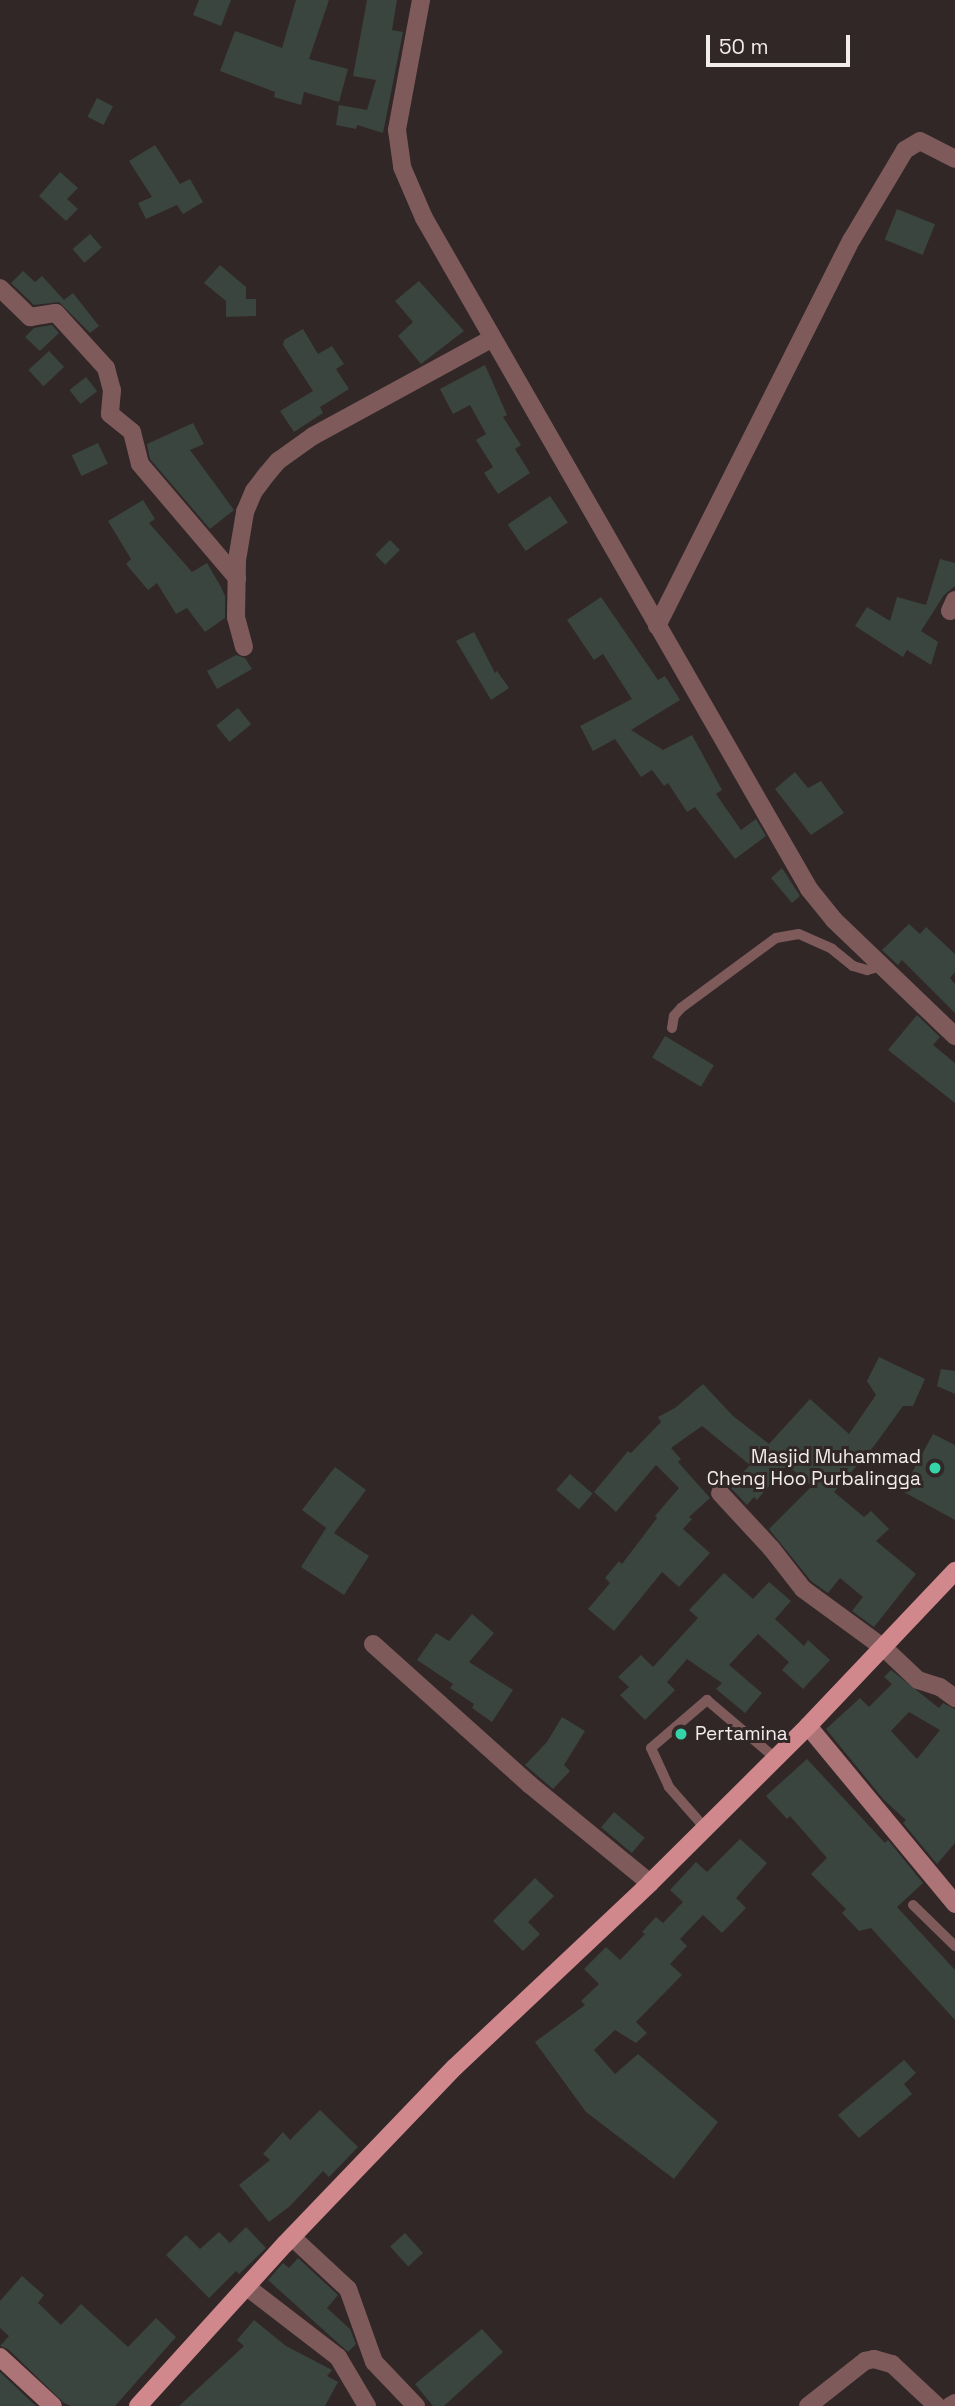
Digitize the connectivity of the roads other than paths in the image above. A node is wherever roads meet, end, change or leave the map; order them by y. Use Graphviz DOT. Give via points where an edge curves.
graph roads {
  1 [pos="421,0"];
  2 [pos="955,159"];
  3 [pos="0,288"];
  4 [pos="491,339"];
  5 [pos="237,578"];
  6 [pos="657,626"];
  7 [pos="244,647"];
  8 [pos="882,966"];
  9 [pos="672,1028"];
  10 [pos="955,1036"];
  11 [pos="720,1493"];
  12 [pos="955,1571"];
  13 [pos="373,1644"];
  14 [pos="884,1648"];
  15 [pos="955,1698"];
  16 [pos="808,1726"];
  17 [pos="774,1757"];
  18 [pos="705,1828"];
  19 [pos="650,1883"];
  20 [pos="955,1904"];
  21 [pos="913,1905"];
  22 [pos="955,1946"];
  23 [pos="292,2237"];
  24 [pos="247,2287"];
  25 [pos="0,2357"];
  26 [pos="955,2403"];
  27 [pos="53,2406"];
  28 [pos="138,2406"];
  29 [pos="367,2406"];
  30 [pos="416,2406"];
  31 [pos="808,2406"];
  32 [pos="937,2406"];
  33 [pos="950,2406"];
  1 -- 4 [label="street" via="399,108 397,146 424,218"];
  2 -- 6 [label="street" via="920,141 905,149 852,239"];
  3 -- 5 [label="street" via="30,317 56,313 106,368 110,414 132,432 140,464"];
  4 -- 5 [label="street" via="324,429 278,461 254,491 246,512"];
  4 -- 6 [label="street"];
  5 -- 7 [label="street" via="236,617"];
  6 -- 8 [label="street" via="809,889"];
  8 -- 9 [label="lane" via="867,970 853,966 799,934 776,938 681,1008"];
  8 -- 10 [label="street"];
  11 -- 14 [label="street" via="803,1589"];
  12 -- 14 [label="main road"];
  13 -- 19 [label="street" via="529,1784"];
  14 -- 15 [label="street" via="918,1679"];
  14 -- 16 [label="main road"];
  16 -- 17 [label="main road"];
  16 -- 20 [label="street"];
  17 -- 18 [label="main road"];
  17 -- 18 [label="lane" via="708,1700 651,1748 669,1787"];
  18 -- 19 [label="main road"];
  19 -- 23 [label="main road" via="454,2067"];
  21 -- 22 [label="lane"];
  23 -- 24 [label="main road"];
  23 -- 30 [label="street" via="348,2289 374,2362"];
  24 -- 28 [label="main road"];
  24 -- 29 [label="street" via="338,2357"];
  25 -- 27 [label="street"];
  26 -- 33 [label="street"];
  31 -- 32 [label="street" via="865,2361 874,2359 892,2364"];
}
